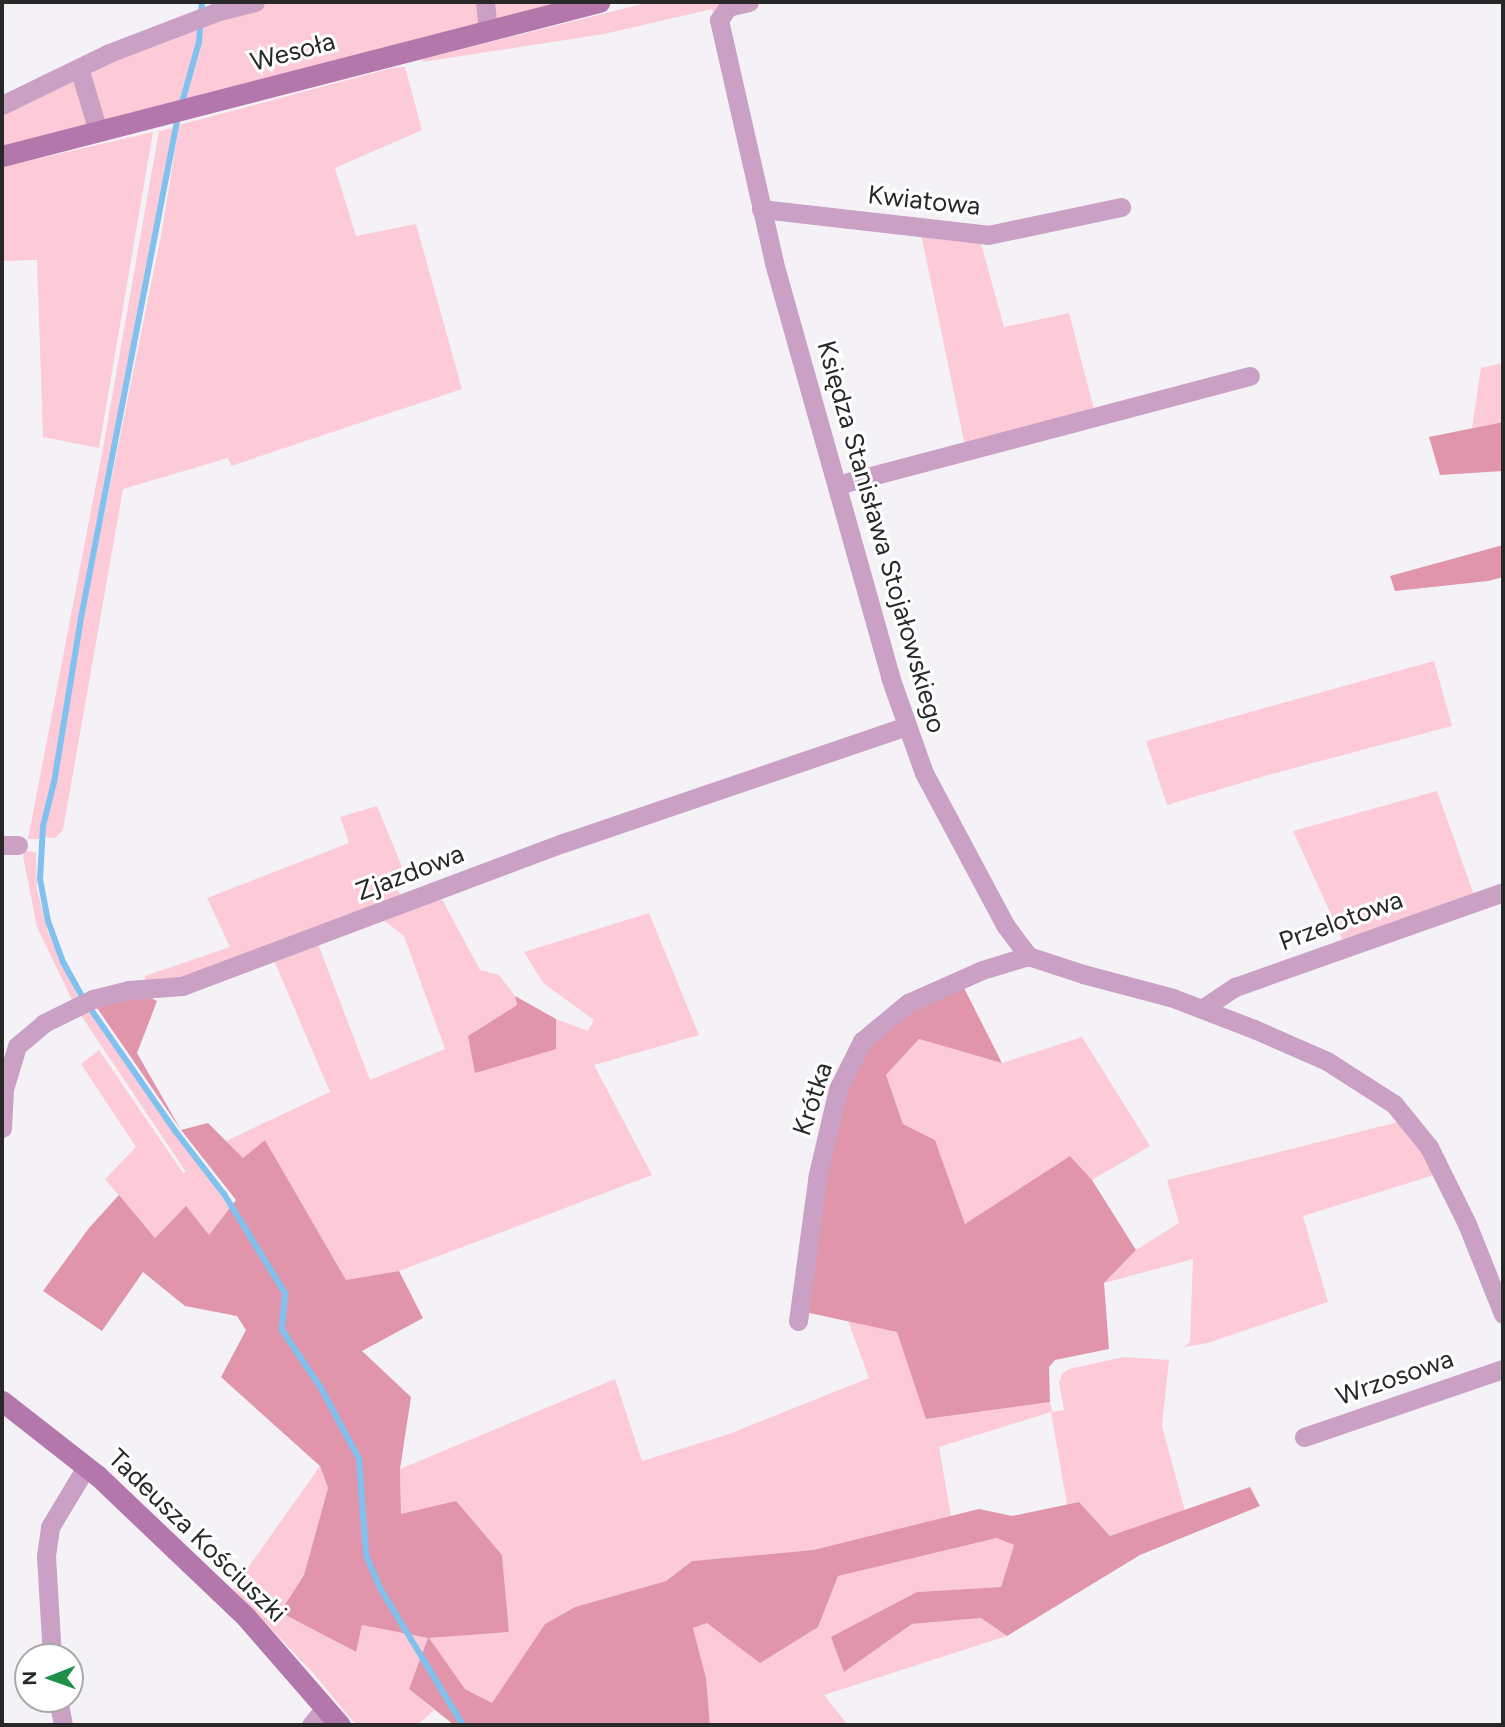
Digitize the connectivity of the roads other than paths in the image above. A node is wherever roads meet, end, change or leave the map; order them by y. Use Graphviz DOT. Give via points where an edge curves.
graph roads {
  1 [pos="485,2"];
  2 [pos="599,2"];
  3 [pos="749,2"];
  4 [pos="247,3"];
  5 [pos="488,30"];
  6 [pos="79,68"];
  7 [pos="2,104"];
  8 [pos="98,131"];
  9 [pos="2,156"];
  10 [pos="1121,207"];
  11 [pos="761,209"];
  12 [pos="1250,376"];
  13 [pos="837,485"];
  14 [pos="907,726"];
  15 [pos="1503,892"];
  16 [pos="1028,956"];
  17 [pos="1202,1009"];
  18 [pos="2,1128"];
  19 [pos="1503,1314"];
  20 [pos="798,1321"];
  21 [pos="1503,1369"];
  22 [pos="2,1401"];
  23 [pos="1304,1437"];
  24 [pos="86,1467"];
  25 [pos="51,1643"];
  26 [pos="325,1708"];
  27 [pos="311,1725"];
  28 [pos="340,1725"];
  1 -- 5 [label="street"];
  2 -- 5 [label="main road, Wesoła"];
  3 -- 11 [label="street, Księdza Stanisława Stojałowskiego" via="728,7 719,20"];
  4 -- 6 [label="street"];
  5 -- 8 [label="main road, Wesoła"];
  6 -- 7 [label="street"];
  6 -- 8 [label="street"];
  8 -- 9 [label="main road, Wesoła"];
  10 -- 11 [label="street, Kwiatowa" via="988,235"];
  11 -- 13 [label="street, Księdza Stanisława Stojałowskiego"];
  12 -- 13 [label="street"];
  13 -- 14 [label="street, Księdza Stanisława Stojałowskiego"];
  14 -- 16 [label="street, Księdza Stanisława Stojałowskiego" via="924,774 1005,925"];
  14 -- 18 [label="street, Zjazdowa" via="576,838 183,986 129,990 84,1003 44,1023 17,1046 4,1089"];
  15 -- 17 [label="street, Przelotowa" via="1235,987"];
  16 -- 17 [label="street"];
  16 -- 20 [label="street, Krótka" via="982,970 908,1003 862,1041 838,1089 818,1174"];
  17 -- 19 [label="street" via="1327,1061 1394,1104 1429,1147 1467,1224"];
  21 -- 23 [label="street, Wrzosowa"];
  22 -- 24 [label="main road, Tadeusza Kościuszki"];
  24 -- 25 [label="street" via="50,1527 46,1556"];
  24 -- 26 [label="main road, Tadeusza Kościuszki" via="246,1618"];
  26 -- 27 [label="street"];
  26 -- 28 [label="main road, Tadeusza Kościuszki"];
}
